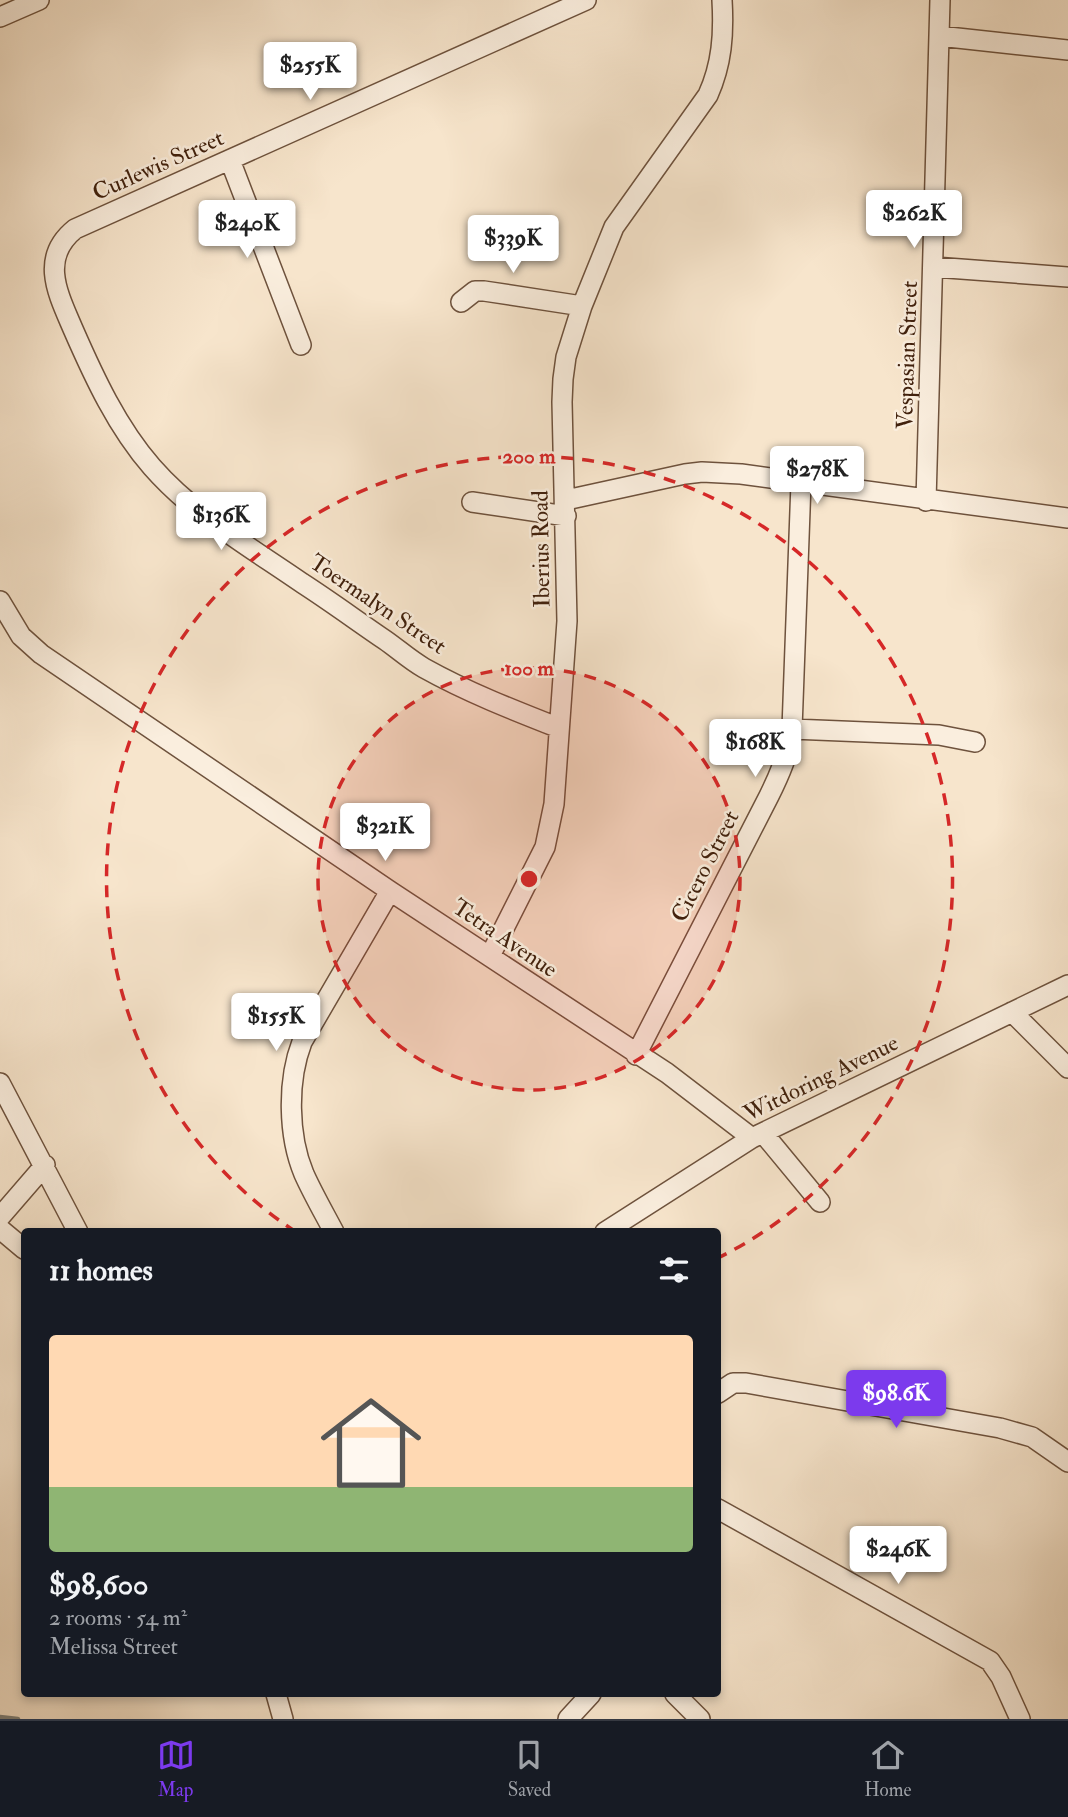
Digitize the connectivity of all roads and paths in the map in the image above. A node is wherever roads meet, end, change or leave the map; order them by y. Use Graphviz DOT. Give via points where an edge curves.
graph roads {
  1 [pos="39,0"];
  2 [pos="586,0"];
  3 [pos="722,0"];
  4 [pos="940,0"];
  5 [pos="0,17"];
  6 [pos="939,36"];
  7 [pos="1068,50"];
  8 [pos="230,160"];
  9 [pos="61,243"];
  10 [pos="934,267"];
  11 [pos="1068,277"];
  12 [pos="461,302"];
  13 [pos="582,306"];
  14 [pos="301,345"];
  15 [pos="801,483"];
  16 [pos="926,501"];
  17 [pos="472,502"];
  18 [pos="566,508"];
  19 [pos="1068,518"];
  20 [pos="0,601"];
  21 [pos="559,728"];
  22 [pos="792,729"];
  23 [pos="975,741"];
  24 [pos="390,891"];
  25 [pos="490,956"];
  26 [pos="1068,985"];
  27 [pos="1012,1012"];
  28 [pos="636,1055"];
  29 [pos="1068,1068"];
  30 [pos="1,1088"];
  31 [pos="757,1136"];
  32 [pos="45,1165"];
  33 [pos="820,1202"];
  34 [pos="0,1217"];
  35 [pos="0,1228"];
  36 [pos="76,1228"];
  37 [pos="332,1228"];
  38 [pos="611,1228"];
  39 [pos="21,1246"];
  40 [pos="721,1391"];
  41 [pos="1068,1462"];
  42 [pos="721,1511"];
  43 [pos="277,1697"];
  44 [pos="588,1697"];
  45 [pos="678,1697"];
  46 [pos="283,1719"];
  47 [pos="568,1719"];
  48 [pos="700,1719"];
  49 [pos="1020,1719"];
  1 -- 5 [label="street"];
  2 -- 8 [label="street, Curlewis Street"];
  3 -- 13 [label="street, Iberius Road" via="718,73 708,95 614,227"];
  4 -- 6 [label="street, Vespasian Street"];
  6 -- 7 [label="street"];
  6 -- 10 [label="street, Vespasian Street"];
  8 -- 9 [label="street, Curlewis Street" via="101,216 75,229"];
  8 -- 14 [label="street"];
  9 -- 21 [label="street, Toermalyn Street" via="54,265 60,300 100,390 151,466 214,523 422,667 493,703"];
  10 -- 11 [label="street"];
  10 -- 16 [label="street, Vespasian Street"];
  12 -- 13 [label="street" via="475,291 484,291"];
  13 -- 18 [label="street, Iberius Road" via="562,379"];
  15 -- 16 [label="street"];
  15 -- 18 [label="street" via="702,471"];
  15 -- 22 [label="street, Cicero Street"];
  16 -- 19 [label="street"];
  17 -- 18 [label="street"];
  18 -- 21 [label="street, Iberius Road" via="567,621"];
  20 -- 24 [label="street, Tetra Avenue" via="21,636 41,654"];
  21 -- 25 [label="street, Iberius Road" via="548,837"];
  22 -- 23 [label="street" via="939,735"];
  22 -- 28 [label="street, Cicero Street" via="784,764 769,796"];
  24 -- 25 [label="street, Tetra Avenue"];
  24 -- 37 [label="street" via="296,1058 295,1141 304,1173"];
  25 -- 28 [label="street, Tetra Avenue"];
  26 -- 27 [label="street, Witdoring Avenue"];
  27 -- 29 [label="street"];
  27 -- 31 [label="street, Witdoring Avenue"];
  28 -- 31 [label="street, Tetra Avenue"];
  30 -- 32 [label="street"];
  31 -- 33 [label="street, Tetra Avenue"];
  31 -- 38 [label="street, Witdoring Avenue"];
  32 -- 34 [label="street"];
  32 -- 36 [label="street"];
  35 -- 39 [label="street"];
  40 -- 41 [label="street" via="733,1383 746,1383 1000,1428 1032,1437"];
  42 -- 49 [label="street" via="989,1661"];
  43 -- 46 [label="street"];
  44 -- 47 [label="street"];
  45 -- 48 [label="street"];
}
